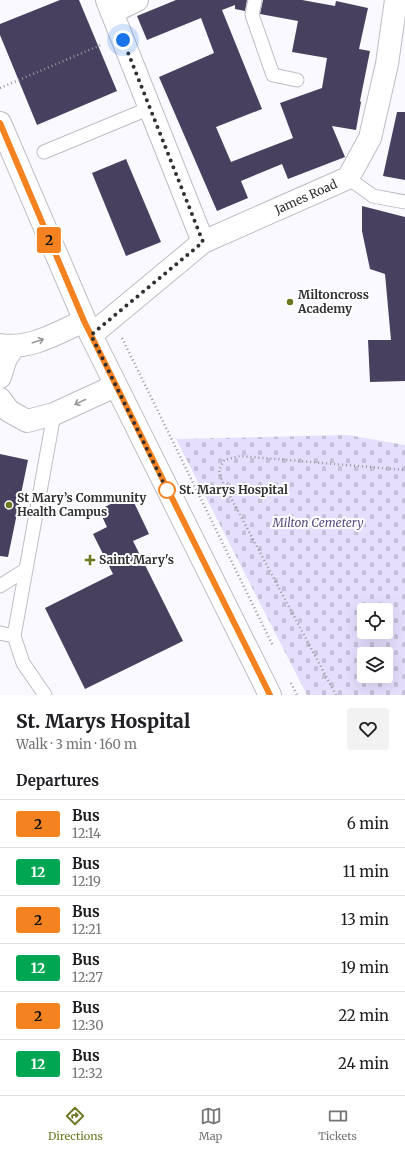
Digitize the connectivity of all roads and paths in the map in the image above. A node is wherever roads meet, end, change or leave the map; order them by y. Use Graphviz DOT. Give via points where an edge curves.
graph roads {
  1 [pos="137,0"];
  2 [pos="256,0"];
  3 [pos="396,0"];
  4 [pos="110,6"];
  5 [pos="297,80"];
  6 [pos="0,88"];
  7 [pos="150,108"];
  8 [pos="0,123"];
  9 [pos="44,152"];
  10 [pos="348,178"];
  11 [pos="405,202"];
  12 [pos="203,242"];
  13 [pos="112,318"];
  14 [pos="87,328"];
  15 [pos="7,346"];
  16 [pos="0,377"];
  17 [pos="115,386"];
  18 [pos="0,399"];
  19 [pos="54,414"];
  20 [pos="405,470"];
  21 [pos="25,570"];
  22 [pos="0,586"];
  23 [pos="0,633"];
  24 [pos="14,636"];
  25 [pos="276,653"];
  26 [pos="290,681"];
  27 [pos="45,695"];
  28 [pos="270,695"];
  29 [pos="297,695"];
  30 [pos="336,695"];
  1 -- 4 [label="street"];
  2 -- 5 [label="lane" via="252,15 273,75"];
  3 -- 10 [label="street, James Road" via="387,64 370,138"];
  4 -- 6 [label="path" via="108,42"];
  4 -- 7 [label="street"];
  7 -- 9 [label="lane"];
  7 -- 12 [label="street"];
  8 -- 14 [label="street"];
  10 -- 11 [label="lane" via="373,196"];
  10 -- 12 [label="street, James Road"];
  12 -- 13 [label="street, James Road"];
  13 -- 14 [label="street, James Road"];
  13 -- 25 [label="path"];
  15 -- 14 [label="street, James Road, one-way" via="39,342"];
  14 -- 17 [label="street"];
  15 -- 16 [label="street"];
  17 -- 19 [label="street, one-way"];
  17 -- 28 [label="street"];
  18 -- 19 [label="street" via="9,411 28,421"];
  19 -- 21 [label="lane"];
  20 -- 30 [label="path" via="240,456 224,460 220,470 222,481"];
  21 -- 22 [label="lane"];
  21 -- 24 [label="lane"];
  23 -- 24 [label="lane"];
  24 -- 27 [label="lane" via="23,663"];
  26 -- 29 [label="path"];
}
